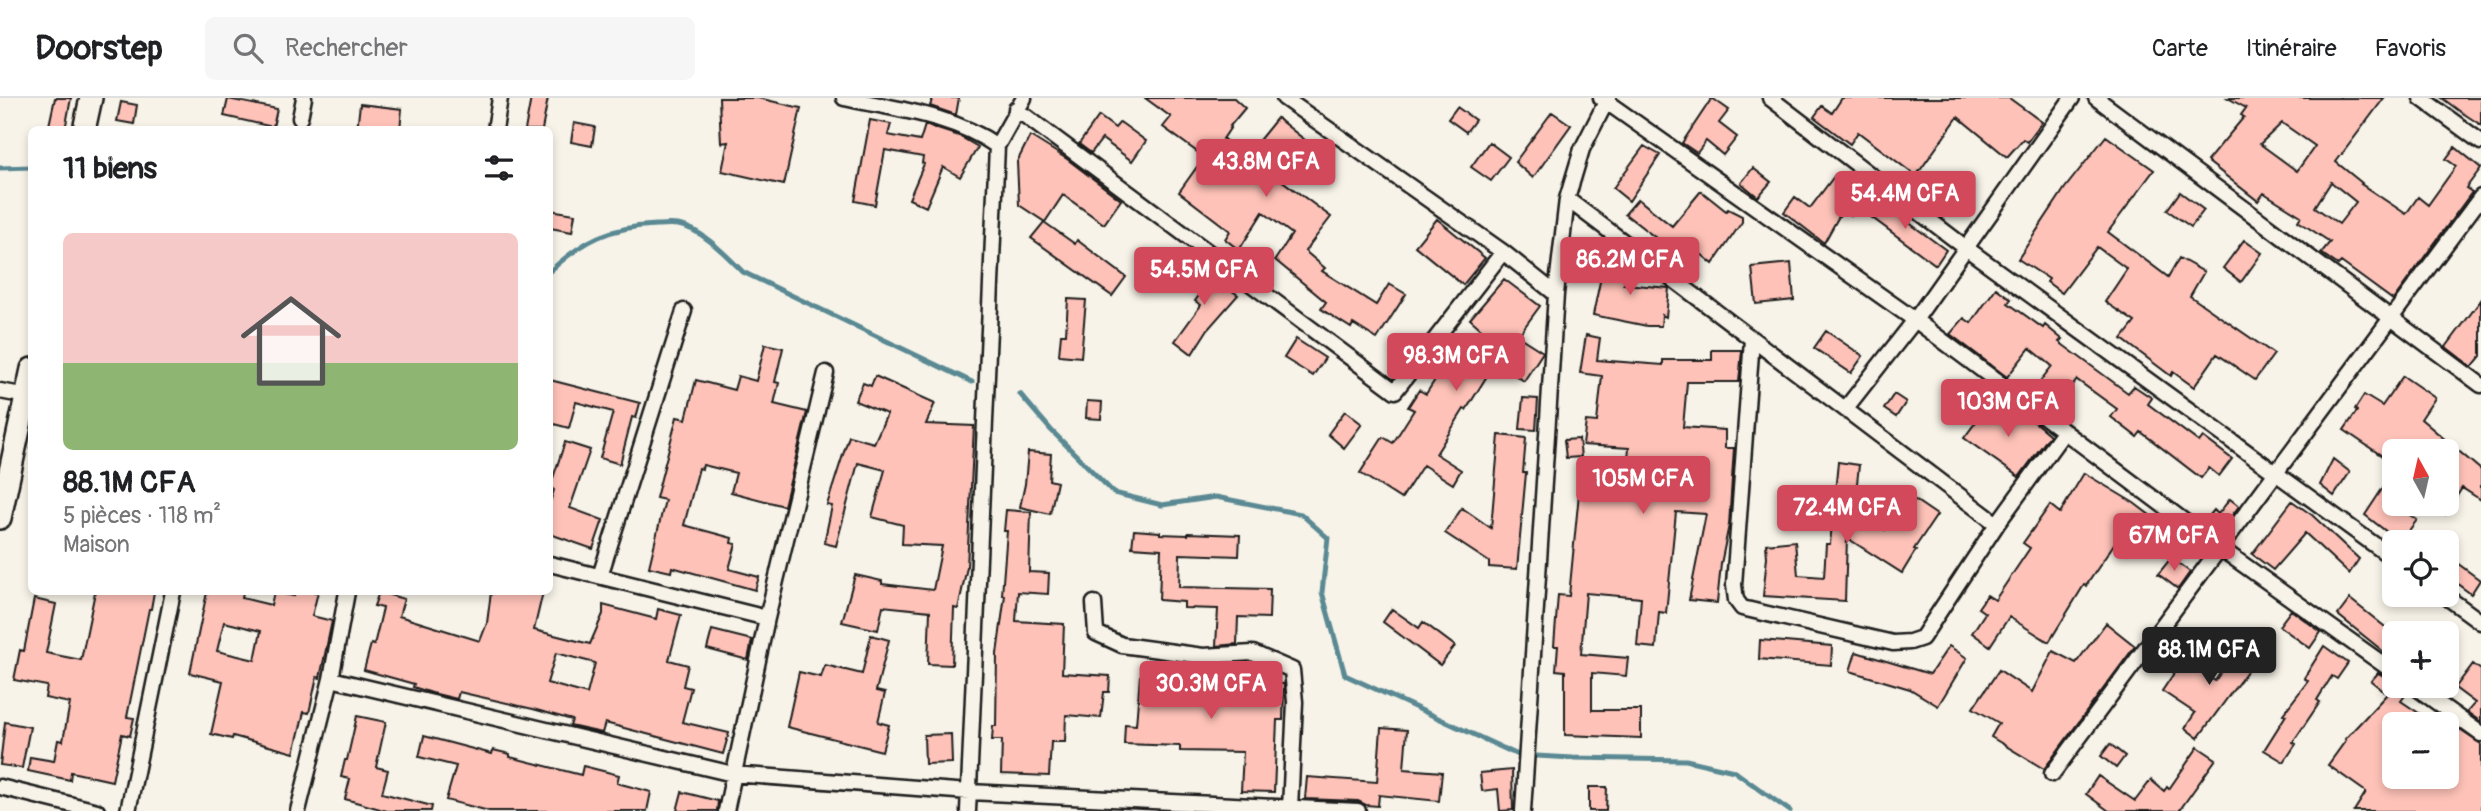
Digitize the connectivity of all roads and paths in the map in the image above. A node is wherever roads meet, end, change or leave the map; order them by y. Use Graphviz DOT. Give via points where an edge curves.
graph roads {
  1 [pos="91,98"];
  2 [pos="304,98"];
  3 [pos="500,98"];
  4 [pos="844,98"];
  5 [pos="1284,98"];
  6 [pos="1770,98"];
  7 [pos="2072,98"];
  8 [pos="2096,98"];
  9 [pos="2421,98"];
  10 [pos="1605,99"];
  11 [pos="1020,104"];
  12 [pos="300,118"];
  13 [pos="86,126"];
  14 [pos="496,126"];
  15 [pos="2481,142"];
  16 [pos="997,146"];
  17 [pos="2481,197"];
  18 [pos="1567,199"];
  19 [pos="1966,248"];
  20 [pos="1503,252"];
  21 [pos="1556,294"];
  22 [pos="684,311"];
  23 [pos="2392,319"];
  24 [pos="1915,320"];
  25 [pos="1752,339"];
  26 [pos="826,373"];
  27 [pos="2481,385"];
  28 [pos="0,391"];
  29 [pos="28,397"];
  30 [pos="1846,408"];
  31 [pos="2064,432"];
  32 [pos="2276,474"];
  33 [pos="0,518"];
  34 [pos="1997,524"];
  35 [pos="2220,548"];
  36 [pos="2382,550"];
  37 [pos="553,565"];
  38 [pos="600,576"];
  39 [pos="172,595"];
  40 [pos="346,595"];
  41 [pos="1094,603"];
  42 [pos="2459,606"];
  43 [pos="767,618"];
  44 [pos="2481,622"];
  45 [pos="2382,663"];
  46 [pos="331,679"];
  47 [pos="2431,698"];
  48 [pos="2481,734"];
  49 [pos="733,774"];
  50 [pos="2052,774"];
  51 [pos="0,787"];
  52 [pos="969,792"];
  53 [pos="1290,808"];
  54 [pos="97,811"];
  55 [pos="128,811"];
  56 [pos="298,811"];
  57 [pos="726,811"];
  58 [pos="968,811"];
  59 [pos="1358,811"];
  60 [pos="1523,811"];
  1 -- 13 [label="street"];
  2 -- 12 [label="street"];
  3 -- 14 [label="street"];
  4 -- 16 [label="street" via="951,122"];
  5 -- 20 [label="street"];
  6 -- 19 [label="street"];
  7 -- 19 [label="street"];
  8 -- 23 [label="street"];
  9 -- 15 [label="street"];
  10 -- 18 [label="street" via="1582,149"];
  10 -- 24 [label="street"];
  11 -- 16 [label="street"];
  11 -- 20 [label="street" via="1395,391"];
  16 -- 52 [label="street"];
  17 -- 23 [label="street"];
  18 -- 21 [label="street"];
  18 -- 25 [label="street"];
  19 -- 24 [label="street"];
  19 -- 32 [label="street"];
  20 -- 21 [label="street"];
  21 -- 60 [label="street"];
  22 -- 38 [label="street"];
  23 -- 27 [label="street"];
  23 -- 32 [label="street"];
  24 -- 30 [label="street"];
  24 -- 31 [label="street"];
  25 -- 30 [label="street"];
  25 -- 34 [label="street" via="1734,585 1735,600 1742,608 1893,643 1910,642 1922,638"];
  26 -- 43 [label="street"];
  28 -- 29 [label="street"];
  29 -- 33 [label="street"];
  30 -- 34 [label="street"];
  31 -- 34 [label="street"];
  31 -- 35 [label="street"];
  32 -- 35 [label="street"];
  32 -- 36 [label="street"];
  35 -- 45 [label="street"];
  35 -- 50 [label="street"];
  37 -- 38 [label="street"];
  38 -- 43 [label="street"];
  39 -- 55 [label="street"];
  40 -- 46 [label="street"];
  41 -- 53 [label="street" via="1096,633 1122,645 1203,656 1253,653 1292,670"];
  42 -- 44 [label="street"];
  43 -- 49 [label="street"];
  46 -- 49 [label="street"];
  46 -- 56 [label="street"];
  47 -- 48 [label="street"];
  49 -- 52 [label="street"];
  49 -- 57 [label="street"];
  51 -- 54 [label="street"];
  52 -- 53 [label="street"];
  52 -- 58 [label="street"];
  53 -- 59 [label="street"];
}
